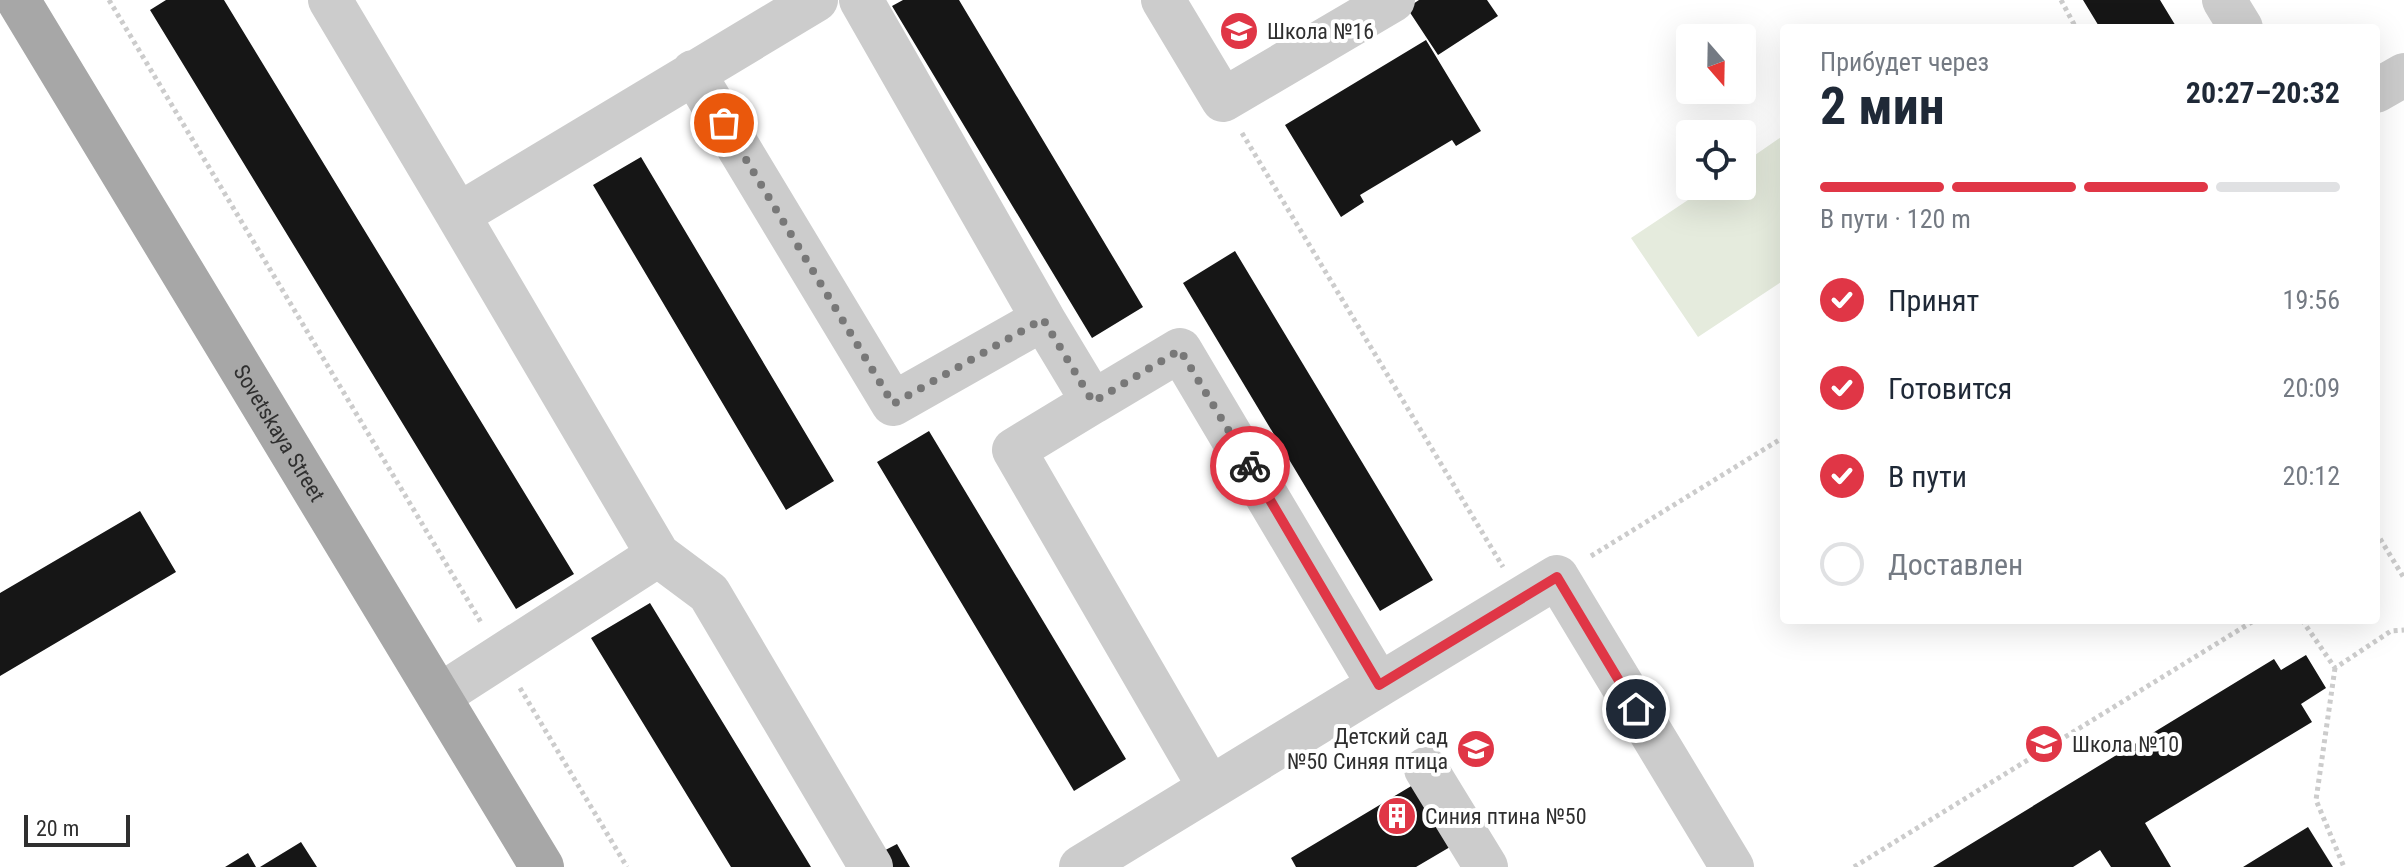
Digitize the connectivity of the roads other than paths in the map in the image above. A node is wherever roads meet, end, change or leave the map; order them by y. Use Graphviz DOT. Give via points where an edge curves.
graph roads {
  1 [pos="18,0"];
  2 [pos="330,0"];
  3 [pos="816,0"];
  4 [pos="861,0"];
  5 [pos="1163,0"];
  6 [pos="1393,0"];
  7 [pos="2224,0"];
  8 [pos="2239,24"];
  9 [pos="693,72"];
  10 [pos="2404,75"];
  11 [pos="2380,89"];
  12 [pos="458,215"];
  13 [pos="1043,319"];
  14 [pos="1093,402"];
  15 [pos="658,555"];
  16 [pos="1379,685"];
  17 [pos="439,696"];
  18 [pos="1426,769"];
  19 [pos="1210,788"];
  20 [pos="542,867"];
  21 [pos="871,867"];
  22 [pos="1081,867"];
  23 [pos="1486,867"];
  24 [pos="1732,867"];
  1 -- 17 [label="main road, Sovetskaya Street"];
  2 -- 12 [label="lane"];
  3 -- 9 [label="lane"];
  4 -- 13 [label="lane"];
  5 -- 6 [label="lane" via="1223,100"];
  7 -- 8 [label="lane"];
  9 -- 12 [label="lane"];
  9 -- 13 [label="lane" via="893,404"];
  10 -- 11 [label="lane"];
  12 -- 15 [label="lane"];
  13 -- 14 [label="lane"];
  14 -- 16 [label="lane" via="1180,350"];
  14 -- 19 [label="lane" via="1014,450"];
  15 -- 17 [label="lane"];
  15 -- 21 [label="lane" via="709,593"];
  16 -- 19 [label="lane"];
  16 -- 24 [label="lane" via="1557,577"];
  17 -- 20 [label="main road, Sovetskaya Street"];
  18 -- 23 [label="lane"];
  19 -- 22 [label="lane"];
}
